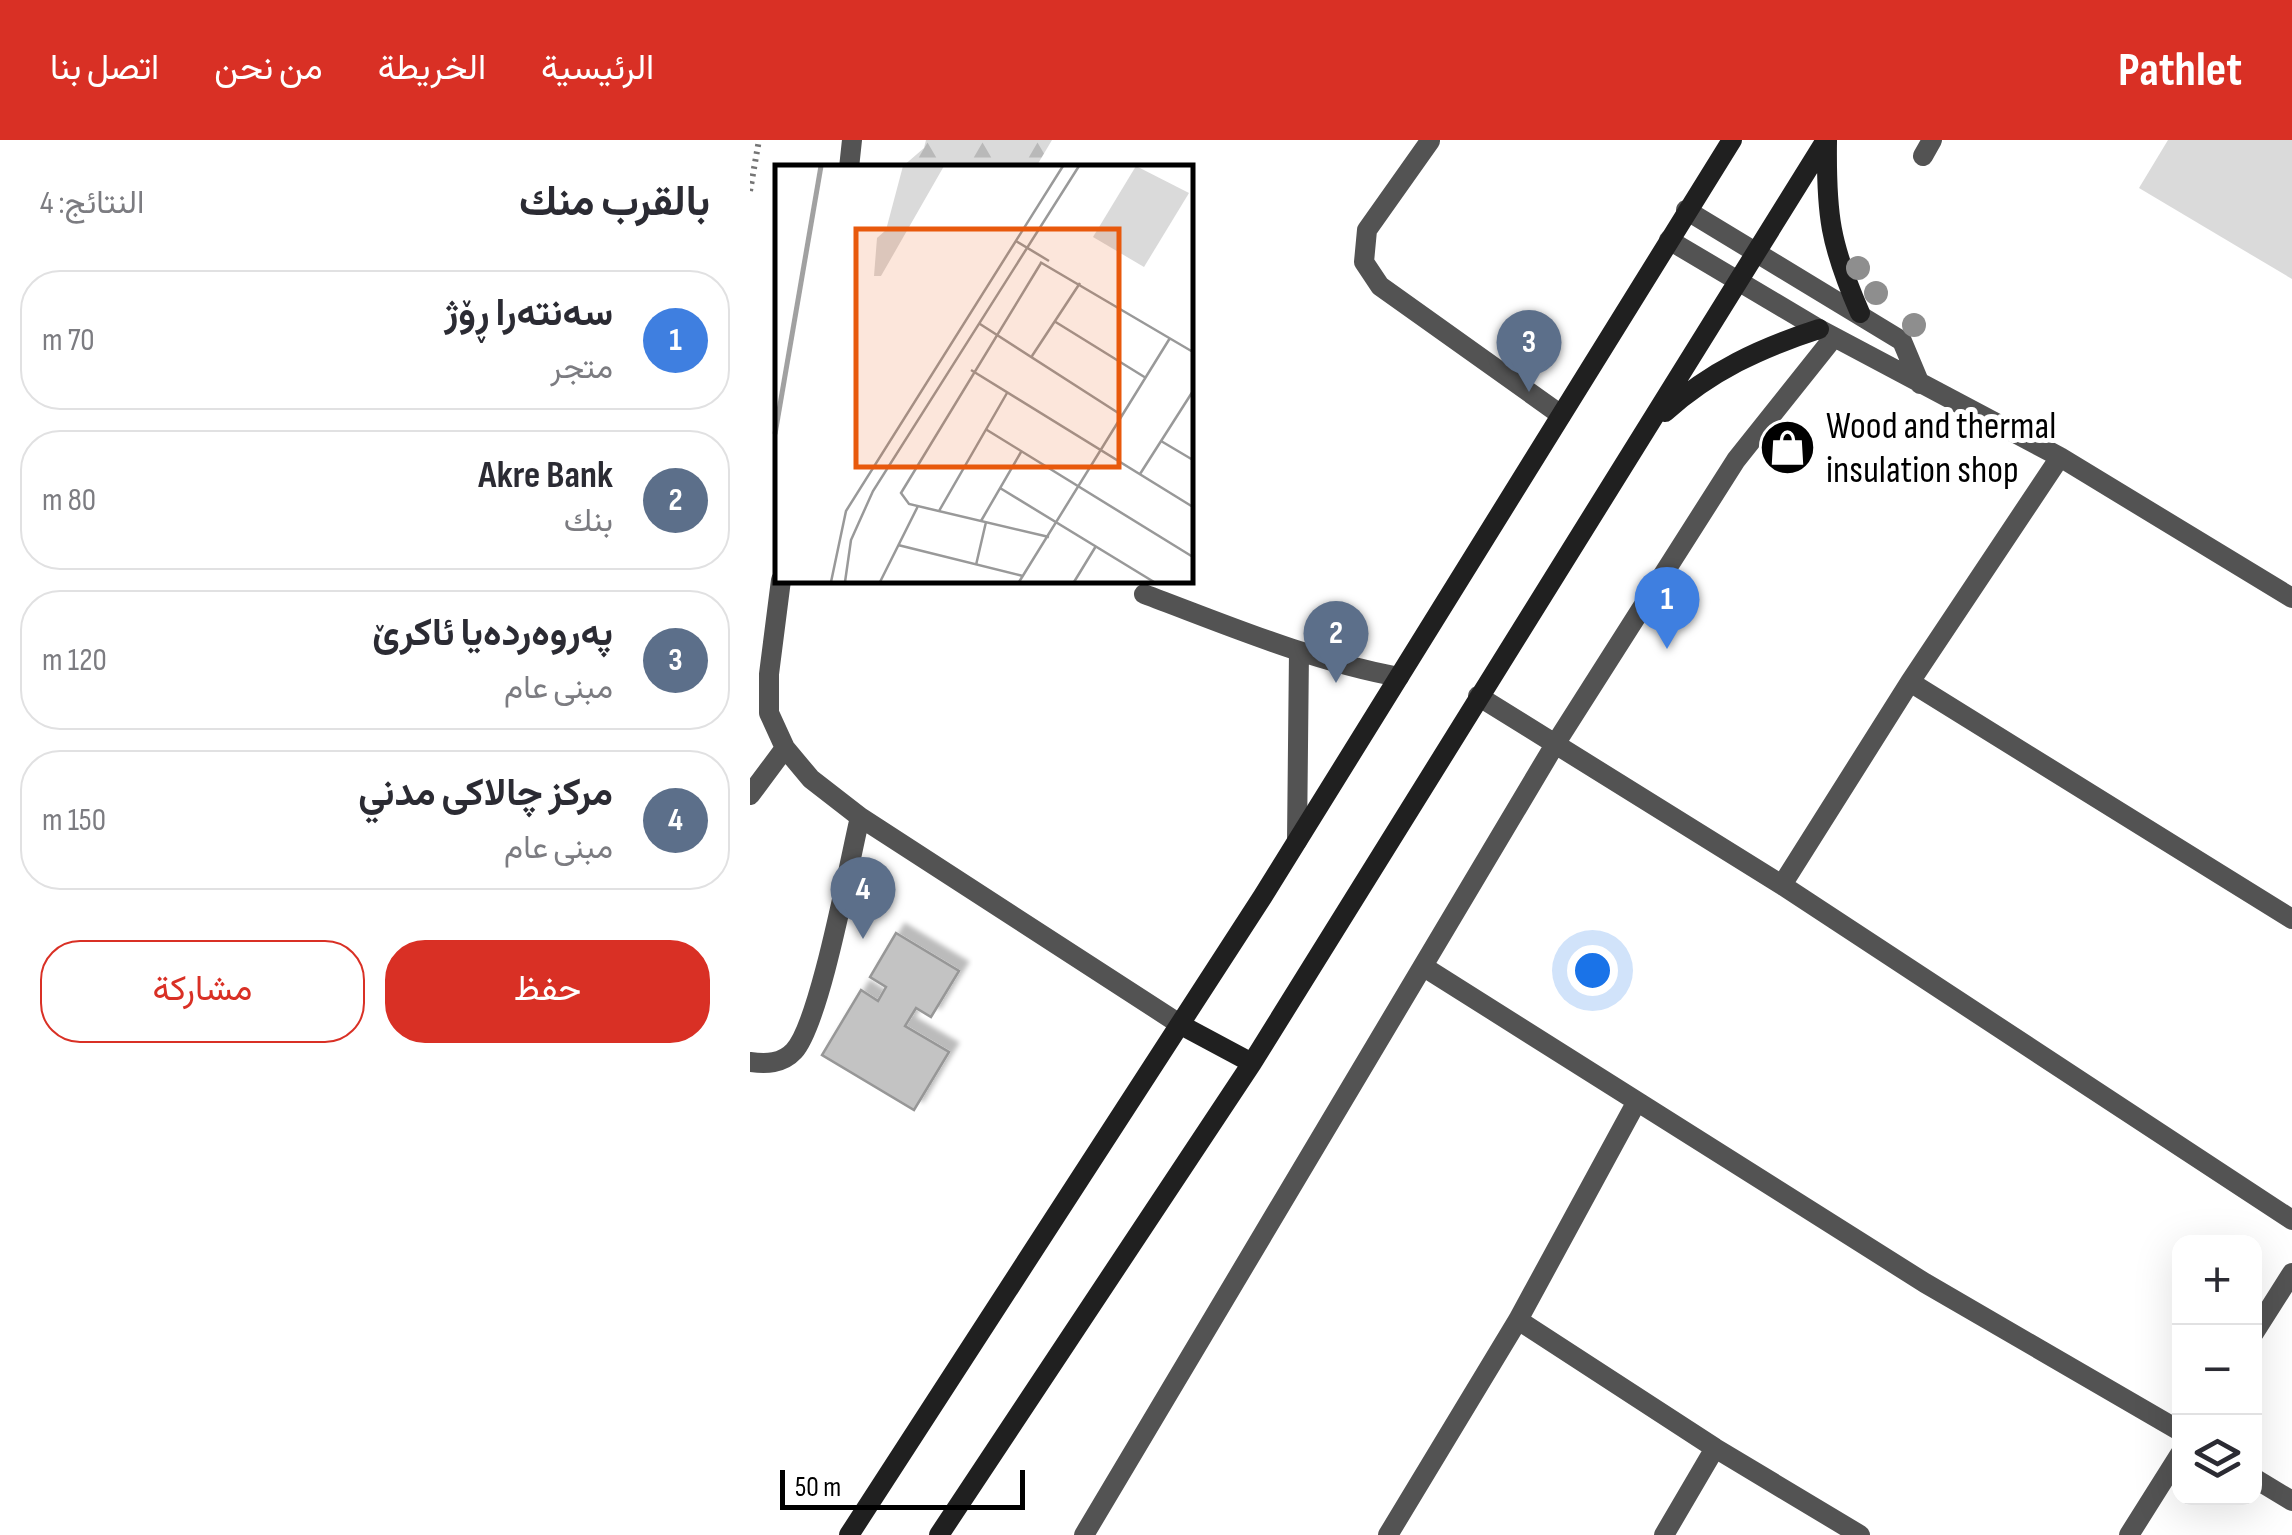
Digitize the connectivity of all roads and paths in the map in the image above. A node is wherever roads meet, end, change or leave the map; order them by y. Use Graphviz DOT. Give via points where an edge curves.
graph roads {
  1 [pos="759,140"];
  2 [pos="852,140"];
  3 [pos="1827,140"];
  4 [pos="1430,141"];
  5 [pos="1730,141"];
  6 [pos="849,165"];
  7 [pos="750,191"];
  8 [pos="1686,210"];
  9 [pos="1670,240"];
  10 [pos="1757,250"];
  11 [pos="1740,282"];
  12 [pos="1860,313"];
  13 [pos="1827,333"];
  14 [pos="1920,384"];
  15 [pos="1561,415"];
  16 [pos="1644,430"];
  17 [pos="2060,457"];
  18 [pos="780,582"];
  19 [pos="1144,594"];
  20 [pos="2292,598"];
  21 [pos="1299,651"];
  22 [pos="1398,677"];
  23 [pos="1910,682"];
  24 [pos="1478,696"];
  25 [pos="1554,746"];
  26 [pos="785,748"];
  27 [pos="750,795"];
  28 [pos="860,817"];
  29 [pos="1297,841"];
  30 [pos="1782,885"];
  31 [pos="2292,919"];
  32 [pos="1424,967"];
  33 [pos="1181,1025"];
  34 [pos="750,1062"];
  35 [pos="1252,1063"];
  36 [pos="1636,1103"];
  37 [pos="2292,1220"];
  38 [pos="2292,1273"];
  39 [pos="1518,1320"];
  40 [pos="2259,1325"];
  41 [pos="2172,1426"];
  42 [pos="1714,1448"];
  43 [pos="2172,1467"];
  44 [pos="2262,1483"];
  45 [pos="2292,1501"];
  46 [pos="848,1535"];
  47 [pos="939,1535"];
  48 [pos="1084,1535"];
  49 [pos="1388,1535"];
  50 [pos="1664,1535"];
  51 [pos="1860,1535"];
  52 [pos="2129,1535"];
  1 -- 7 [label="path"];
  2 -- 6 [label="street"];
  3 -- 10 [label="main road"];
  3 -- 12 [label="main road" via="1832,240"];
  4 -- 15 [label="street" via="1367,230 1364,262 1380,286"];
  5 -- 8 [label="main road"];
  8 -- 9 [label="main road"];
  8 -- 10 [label="street"];
  9 -- 11 [label="street"];
  9 -- 15 [label="main road"];
  10 -- 11 [label="main road"];
  10 -- 12 [label="street"];
  11 -- 13 [label="street"];
  11 -- 16 [label="main road"];
  12 -- 14 [label="street" via="1902,341"];
  13 -- 14 [label="street"];
  13 -- 16 [label="main road" via="1735,361"];
  13 -- 25 [label="street" via="1736,460"];
  14 -- 17 [label="street"];
  15 -- 22 [label="main road"];
  16 -- 24 [label="main road"];
  17 -- 20 [label="street"];
  17 -- 23 [label="street"];
  18 -- 26 [label="street" via="768,674 770,713"];
  19 -- 21 [label="street"];
  21 -- 22 [label="street"];
  21 -- 29 [label="street"];
  22 -- 29 [label="main road"];
  23 -- 30 [label="street"];
  23 -- 31 [label="street"];
  24 -- 25 [label="street"];
  24 -- 35 [label="main road"];
  25 -- 30 [label="street"];
  25 -- 32 [label="street"];
  26 -- 27 [label="street"];
  26 -- 28 [label="street" via="811,779"];
  28 -- 33 [label="street"];
  28 -- 34 [label="street" via="811,1020 795,1050 778,1062"];
  29 -- 33 [label="main road"];
  30 -- 37 [label="street"];
  32 -- 36 [label="street"];
  32 -- 48 [label="street"];
  33 -- 35 [label="main road"];
  33 -- 46 [label="main road"];
  35 -- 47 [label="main road"];
  36 -- 39 [label="street"];
  36 -- 41 [label="street" via="1924,1283"];
  38 -- 40 [label="street"];
  39 -- 42 [label="street"];
  39 -- 49 [label="street"];
  42 -- 50 [label="street"];
  42 -- 51 [label="street"];
  43 -- 52 [label="street"];
  44 -- 45 [label="street"];
}
